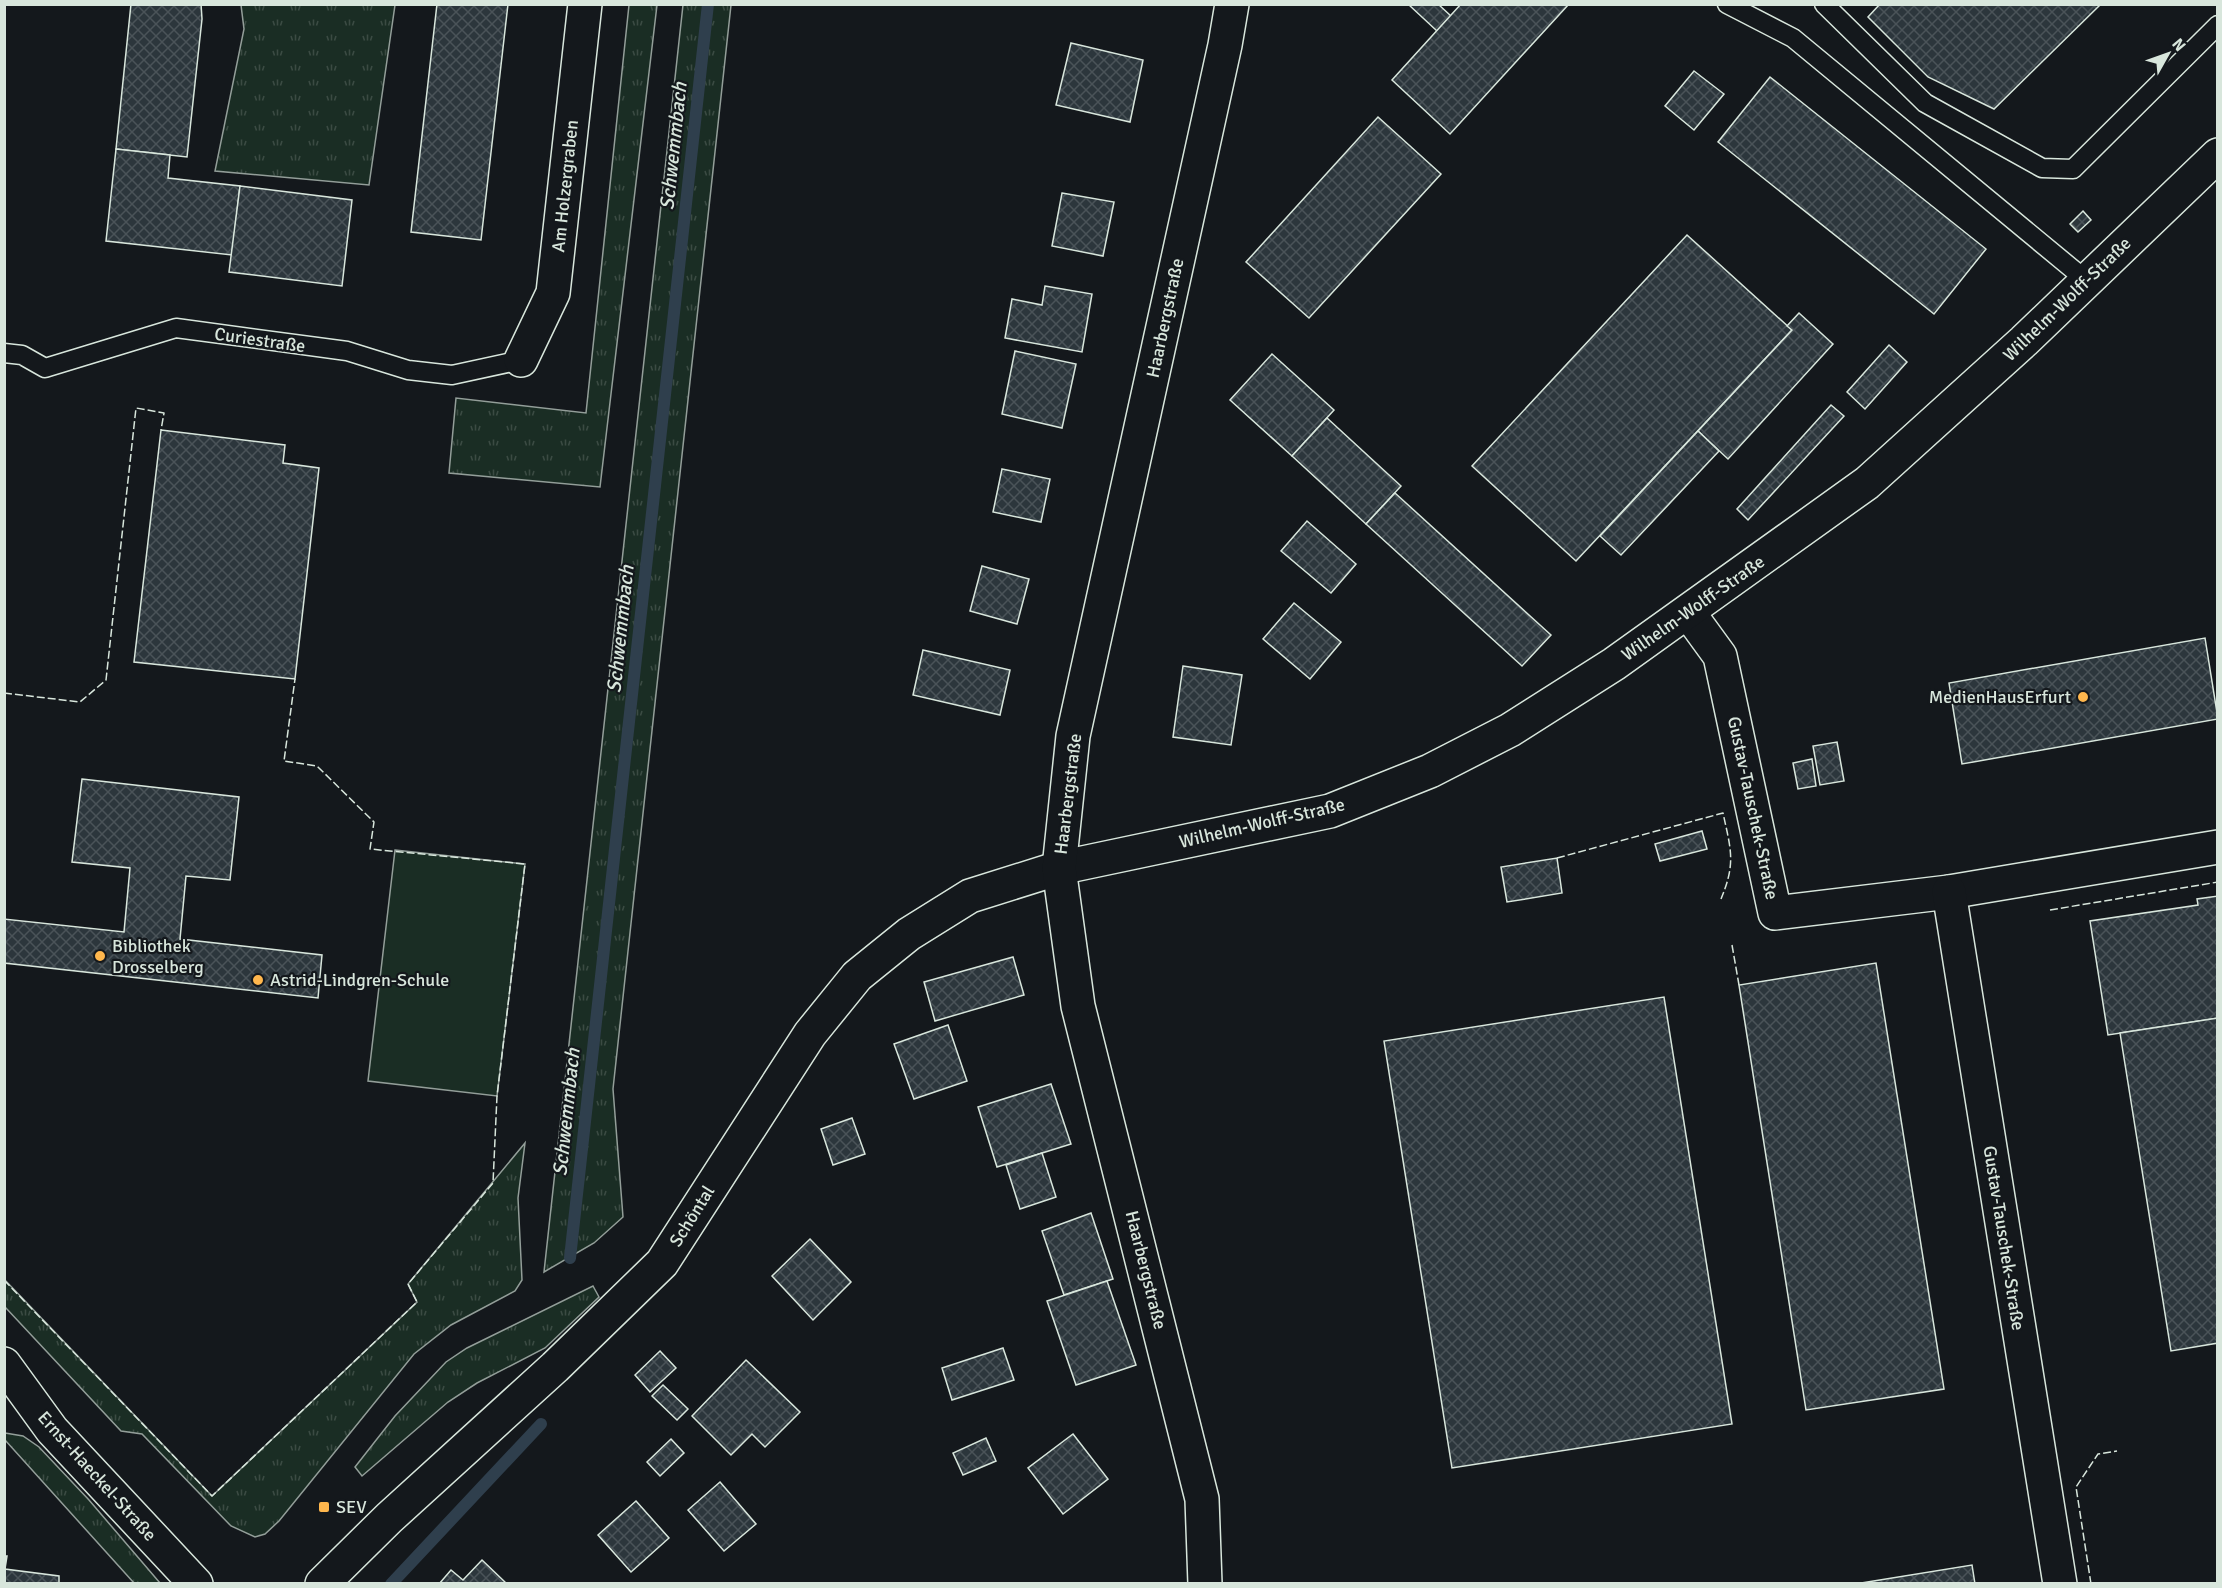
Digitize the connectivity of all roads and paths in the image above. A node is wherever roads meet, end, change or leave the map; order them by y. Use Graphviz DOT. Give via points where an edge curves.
graph roads {
  1 [pos="585,4"];
  2 [pos="1232,4"];
  3 [pos="1727,4"];
  4 [pos="1824,4"];
  5 [pos="2217,25"];
  6 [pos="2217,155"];
  7 [pos="2087,281"];
  8 [pos="4,353"];
  9 [pos="521,360"];
  10 [pos="1689,612"];
  11 [pos="2217,847"];
  12 [pos="1059,868"];
  13 [pos="1949,892"];
  14 [pos="8,1380"];
  15 [pos="196,1584"];
  16 [pos="322,1584"];
  17 [pos="1205,1584"];
  18 [pos="2060,1584"];
  1 -- 9 [label="street, Am Holzergraben" via="553,293"];
  2 -- 12 [label="street, Haarbergstraße" via="1073,736"];
  3 -- 7 [label="lane" via="1793,38"];
  4 -- 5 [label="lane" via="1925,103 2042,168 2073,168"];
  6 -- 7 [label="street, Wilhelm-Wolff-Straße"];
  7 -- 10 [label="street, Wilhelm-Wolff-Straße" via="1868,483"];
  8 -- 9 [label="lane, Curiestraße" via="22,355 45,368 176,328 346,351 408,370 452,375"];
  10 -- 12 [label="street, Wilhelm-Wolff-Straße" via="1510,730 1430,771 1330,811"];
  10 -- 13 [label="street, Gustav-Tauschek-Straße" via="1720,656 1776,913"];
  11 -- 13 [label="street, Gustav-Tauschek-Straße"];
  12 -- 16 [label="street, Schöntal" via="970,896 909,934 857,976 810,1034 662,1263"];
  12 -- 17 [label="street, Haarbergstraße" via="1078,1006 1202,1499"];
  13 -- 18 [label="street, Gustav-Tauschek-Straße"];
  14 -- 15 [label="street, Ernst-Haeckel-Straße"];
}
